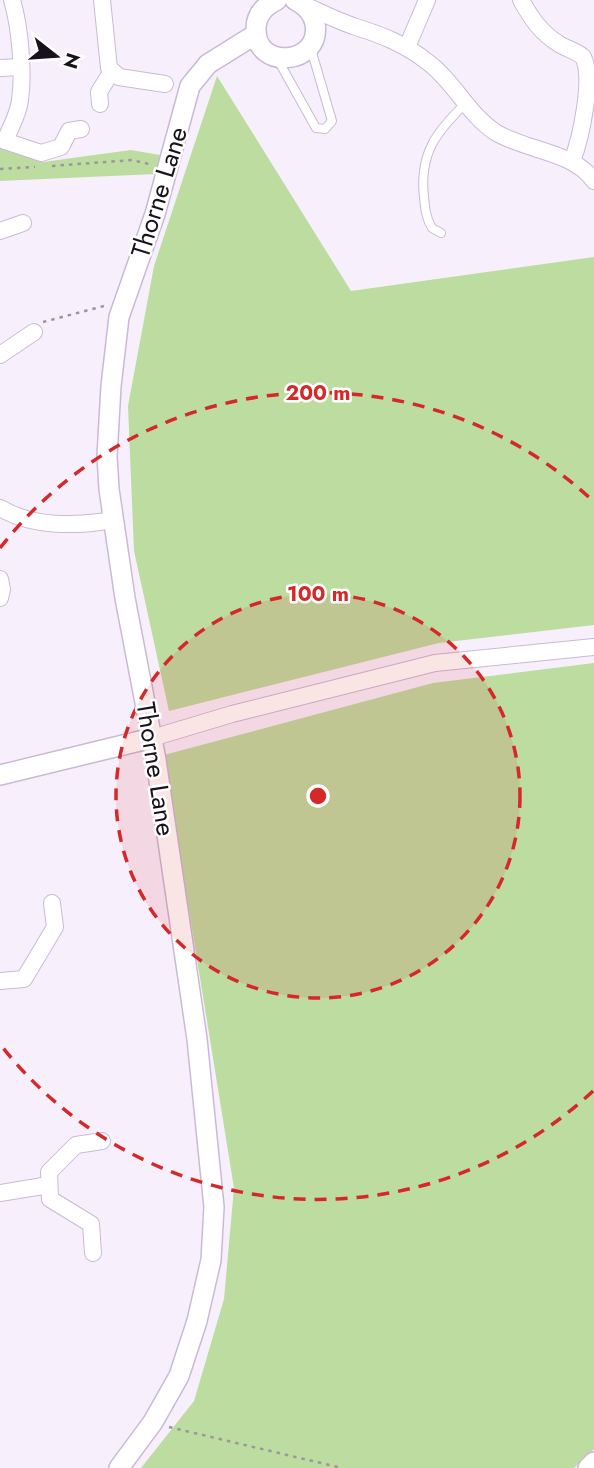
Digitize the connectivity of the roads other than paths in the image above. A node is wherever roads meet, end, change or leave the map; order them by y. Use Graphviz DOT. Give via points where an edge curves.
graph roads {
  1 [pos="12,0"];
  2 [pos="103,0"];
  3 [pos="427,0"];
  4 [pos="521,0"];
  5 [pos="299,2"];
  6 [pos="265,4"];
  7 [pos="351,25"];
  8 [pos="256,34"];
  9 [pos="313,38"];
  10 [pos="408,47"];
  11 [pos="272,55"];
  12 [pos="591,60"];
  13 [pos="208,64"];
  14 [pos="21,67"];
  15 [pos="0,68"];
  16 [pos="112,71"];
  17 [pos="165,84"];
  18 [pos="466,103"];
  19 [pos="100,104"];
  20 [pos="592,107"];
  21 [pos="81,129"];
  22 [pos="572,161"];
  23 [pos="594,181"];
  24 [pos="23,223"];
  25 [pos="0,231"];
  26 [pos="441,233"];
  27 [pos="34,332"];
  28 [pos="0,355"];
  29 [pos="1,513"];
  30 [pos="114,520"];
  31 [pos="0,579"];
  32 [pos="0,598"];
  33 [pos="594,647"];
  34 [pos="152,738"];
  35 [pos="0,775"];
  36 [pos="52,903"];
  37 [pos="0,981"];
  38 [pos="102,1141"];
  39 [pos="49,1185"];
  40 [pos="0,1193"];
  41 [pos="93,1253"];
  42 [pos="594,1462"];
  43 [pos="119,1468"];
  44 [pos="588,1468"];
  1 -- 14 [label="street"];
  2 -- 16 [label="street"];
  3 -- 10 [label="street"];
  4 -- 12 [label="street" via="542,31"];
  5 -- 7 [label="street"];
  5 -- 9 [label="street" via="314,20"];
  6 -- 8 [label="street"];
  7 -- 9 [label="street"];
  7 -- 10 [label="street"];
  8 -- 11 [label="street"];
  8 -- 13 [label="street, Thorne Lane"];
  9 -- 11 [label="street" via="297,57"];
  9 -- 11 [label="lane" via="332,121 325,129 316,128"];
  10 -- 18 [label="street" via="445,76"];
  11 -- 13 [label="street"];
  12 -- 20 [label="street"];
  13 -- 30 [label="street, Thorne Lane" via="190,86 155,214 119,317 107,456"];
  14 -- 15 [label="street"];
  14 -- 21 [label="street" via="20,102 5,141 41,153 61,147 69,131"];
  16 -- 17 [label="street" via="118,77"];
  16 -- 19 [label="street" via="99,92"];
  18 -- 22 [label="street" via="482,123 511,141"];
  18 -- 26 [label="lane" via="443,125 426,156 426,214 432,228"];
  20 -- 22 [label="street"];
  22 -- 23 [label="street"];
  24 -- 25 [label="street"];
  27 -- 28 [label="street"];
  29 -- 30 [label="street" via="36,522"];
  30 -- 34 [label="street, Thorne Lane"];
  31 -- 32 [label="street"];
  33 -- 34 [label="street" via="435,663"];
  34 -- 35 [label="street"];
  34 -- 43 [label="street, Thorne Lane" via="197,1039 214,1207 211,1261 179,1376"];
  36 -- 37 [label="street" via="55,927 24,979"];
  38 -- 39 [label="street" via="76,1145 49,1172"];
  39 -- 40 [label="street"];
  39 -- 41 [label="street" via="50,1199 91,1224"];
  42 -- 44 [label="street"];
}
